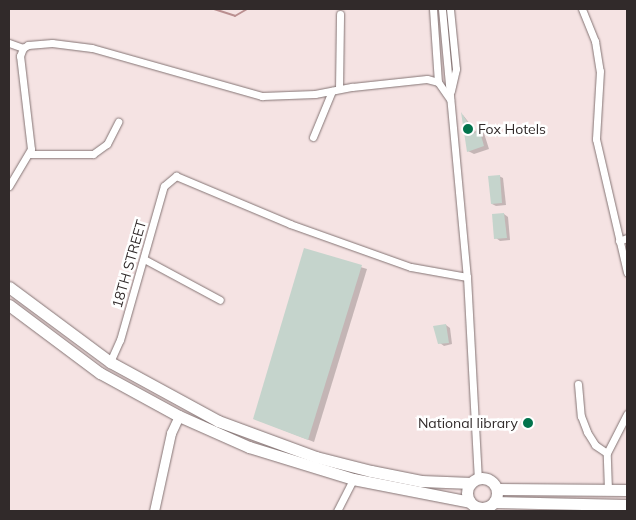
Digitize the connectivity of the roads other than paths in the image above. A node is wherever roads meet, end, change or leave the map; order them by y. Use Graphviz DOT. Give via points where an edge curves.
graph roads {
  1 [pos="433,9"];
  2 [pos="442,9"];
  3 [pos="450,9"];
  4 [pos="582,9"];
  5 [pos="340,14"];
  6 [pos="9,43"];
  7 [pos="23,48"];
  8 [pos="438,82"];
  9 [pos="336,90"];
  10 [pos="450,99"];
  11 [pos="118,122"];
  12 [pos="314,137"];
  13 [pos="29,154"];
  14 [pos="9,186"];
  15 [pos="627,238"];
  16 [pos="619,241"];
  17 [pos="144,259"];
  18 [pos="627,272"];
  19 [pos="467,277"];
  20 [pos="9,287"];
  21 [pos="220,300"];
  22 [pos="9,305"];
  23 [pos="110,362"];
  24 [pos="578,384"];
  25 [pos="627,414"];
  26 [pos="179,416"];
  27 [pos="607,453"];
  28 [pos="353,479"];
  29 [pos="474,480"];
  30 [pos="497,489"];
  31 [pos="608,490"];
  32 [pos="627,490"];
  33 [pos="470,502"];
  34 [pos="494,502"];
  35 [pos="627,505"];
  36 [pos="509,507"];
  37 [pos="154,511"];
  38 [pos="336,511"];
  1 -- 8 [label="street"];
  2 -- 10 [label="street"];
  3 -- 10 [label="street" via="456,69"];
  4 -- 16 [label="street" via="594,41 600,71 596,139"];
  5 -- 9 [label="street"];
  6 -- 7 [label="street"];
  7 -- 9 [label="street" via="52,43 92,48 262,96"];
  7 -- 13 [label="street" via="20,56 31,143"];
  8 -- 9 [label="street" via="412,80"];
  8 -- 10 [label="street"];
  9 -- 12 [label="street"];
  10 -- 19 [label="street"];
  11 -- 13 [label="street" via="107,144 93,154"];
  13 -- 14 [label="street"];
  15 -- 16 [label="street"];
  16 -- 18 [label="street"];
  17 -- 19 [label="street, 18TH STREET" via="164,186 176,176 290,224 411,267"];
  17 -- 21 [label="street"];
  17 -- 23 [label="street, 18TH STREET" via="120,340"];
  19 -- 29 [label="street"];
  20 -- 23 [label="highway"];
  22 -- 26 [label="highway" via="100,373"];
  23 -- 29 [label="highway" via="218,421 297,451 406,479"];
  24 -- 27 [label="street" via="581,416 587,432 595,445"];
  25 -- 27 [label="street"];
  26 -- 28 [label="highway" via="249,447"];
  26 -- 37 [label="street" via="169,442"];
  27 -- 31 [label="street"];
  28 -- 33 [label="highway"];
  28 -- 38 [label="street"];
  29 -- 30 [label="highway" via="488,478"];
  29 -- 33 [label="highway" via="467,490"];
  30 -- 31 [label="highway"];
  30 -- 34 [label="highway"];
  31 -- 32 [label="highway"];
  33 -- 34 [label="highway" via="484,508"];
  34 -- 36 [label="highway"];
  35 -- 36 [label="highway"];
}
